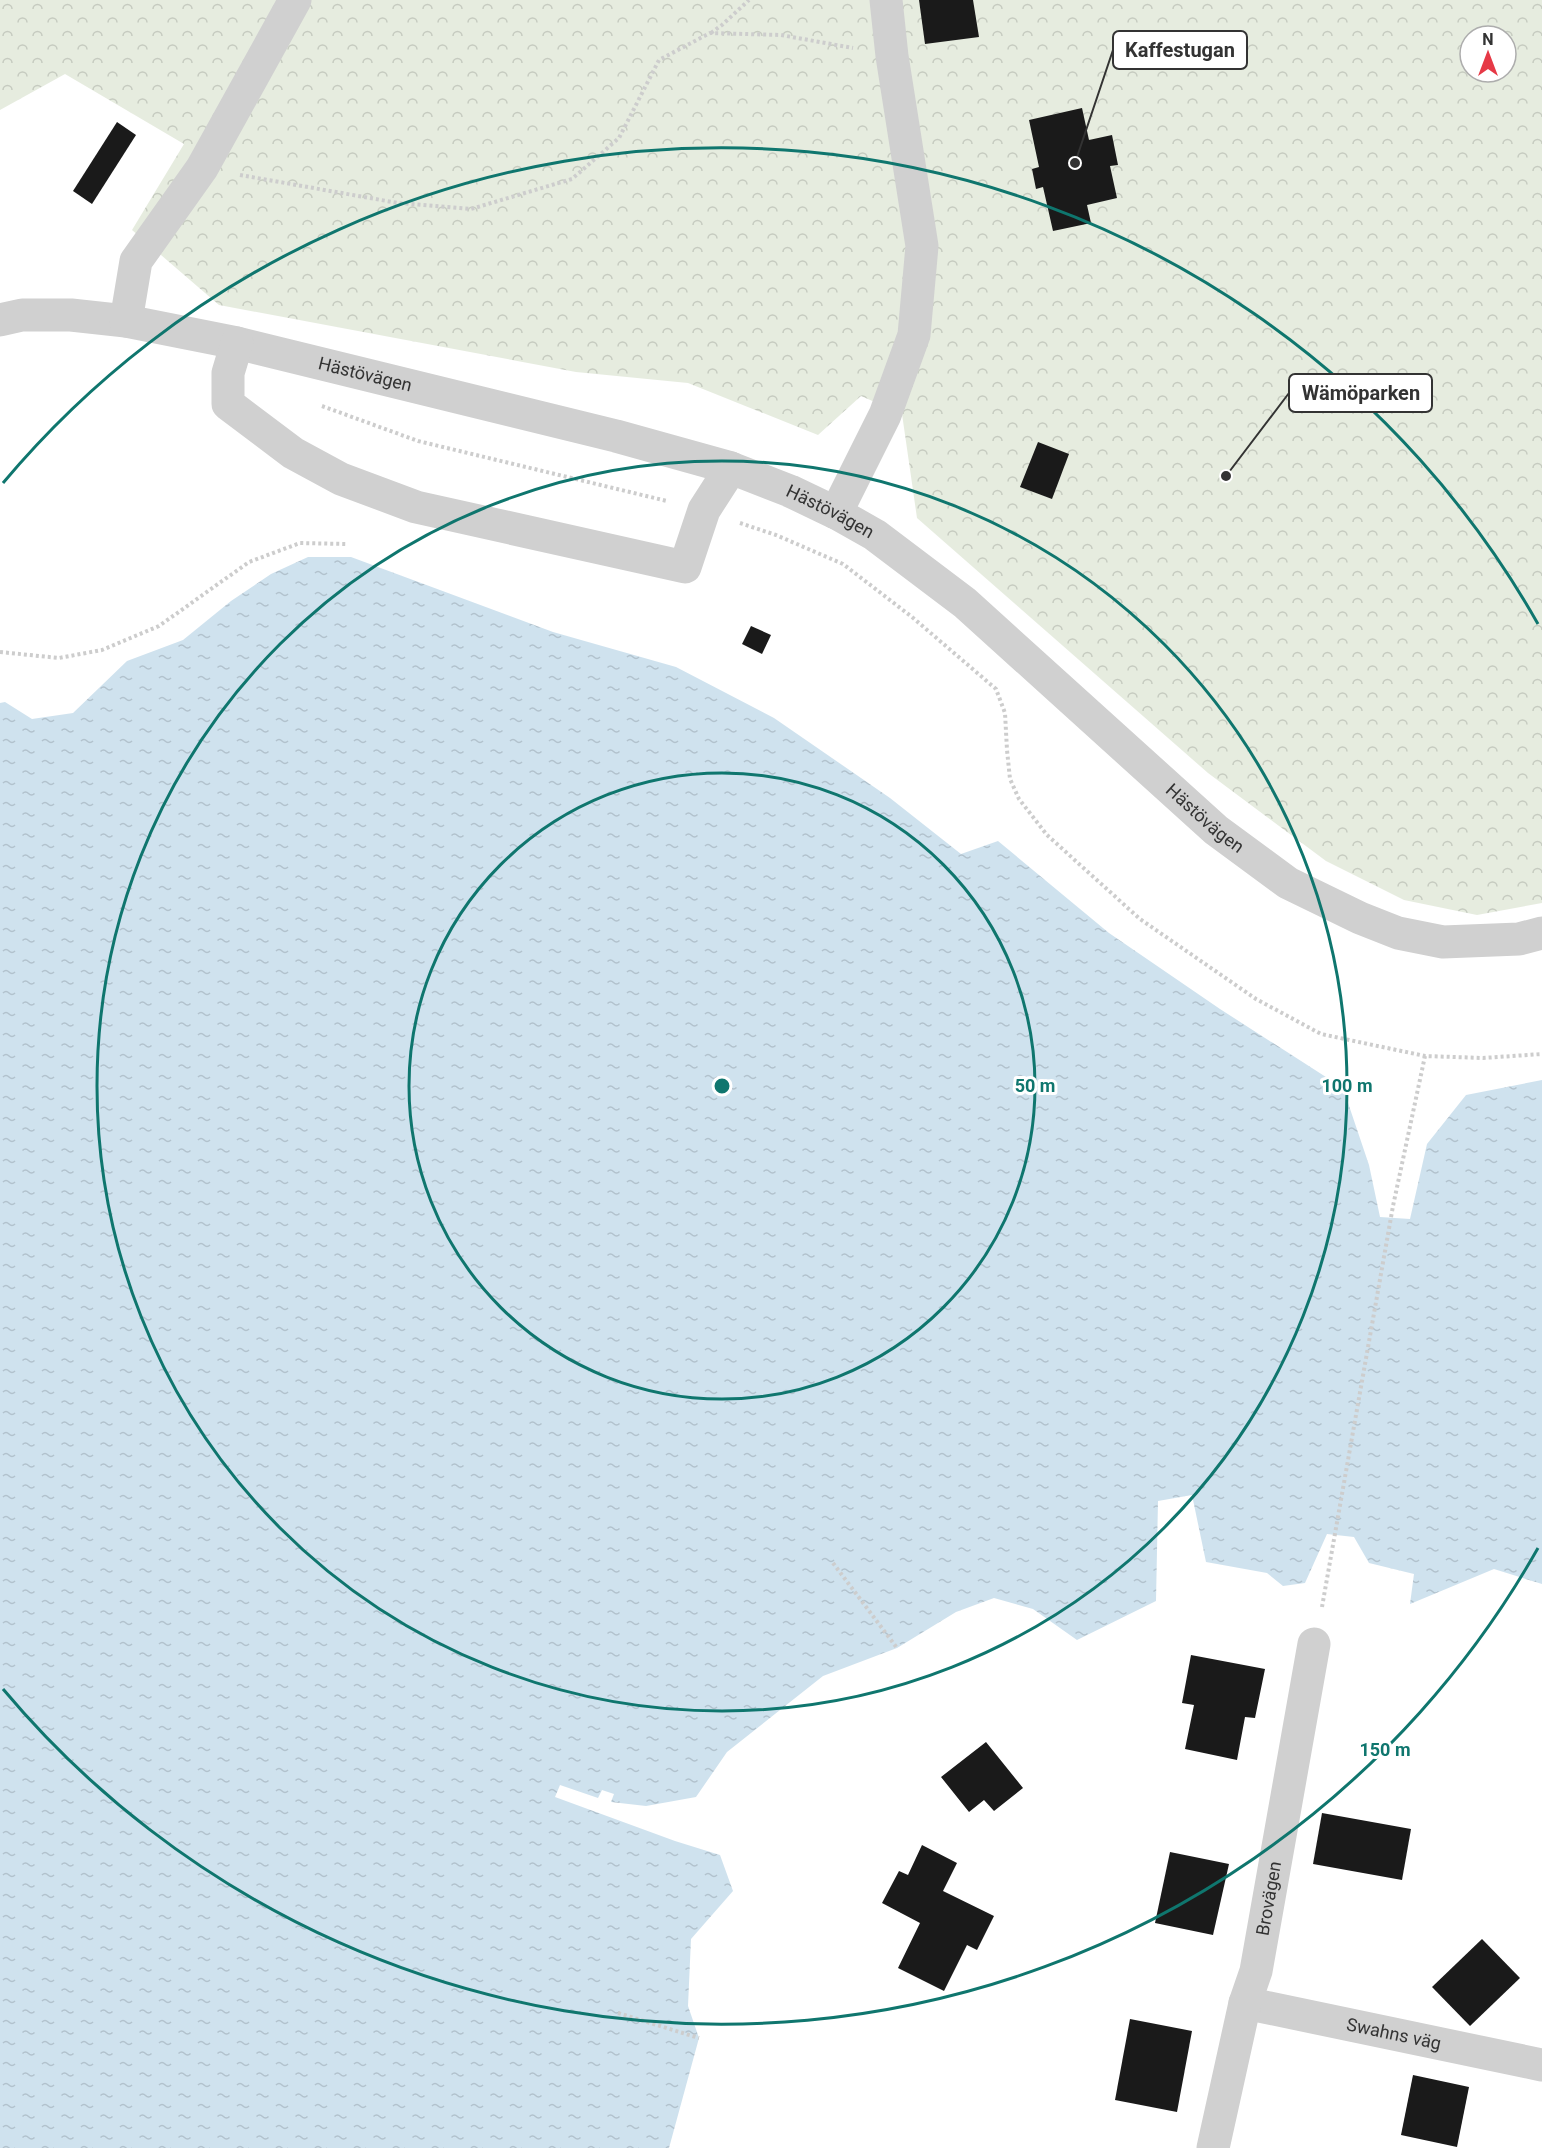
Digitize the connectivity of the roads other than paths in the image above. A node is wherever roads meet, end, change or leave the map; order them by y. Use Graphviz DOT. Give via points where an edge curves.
graph roads {
  1 [pos="295,0"];
  2 [pos="886,0"];
  3 [pos="0,320"];
  4 [pos="126,321"];
  5 [pos="237,343"];
  6 [pos="731,468"];
  7 [pos="836,513"];
  8 [pos="1542,933"];
  9 [pos="1314,1644"];
  10 [pos="1245,2003"];
  11 [pos="1542,2065"];
  12 [pos="1213,2148"];
  1 -- 4 [label="street" via="202,168 136,261"];
  2 -- 7 [label="street" via="922,246 914,335 885,416"];
  3 -- 4 [label="street, Hästövägen" via="22,315 71,315"];
  4 -- 5 [label="street, Hästövägen"];
  5 -- 6 [label="street, Hästövägen"];
  5 -- 6 [label="street" via="228,373 228,404 293,453 341,479 416,507 685,567 704,510"];
  6 -- 7 [label="street, Hästövägen"];
  7 -- 8 [label="street, Hästövägen" via="874,535 965,603 1216,830 1288,883 1379,926 1443,942 1519,939"];
  9 -- 10 [label="street, Brovägen" via="1256,1971"];
  10 -- 11 [label="street, Swahns väg"];
  10 -- 12 [label="street, Brovägen"];
}
